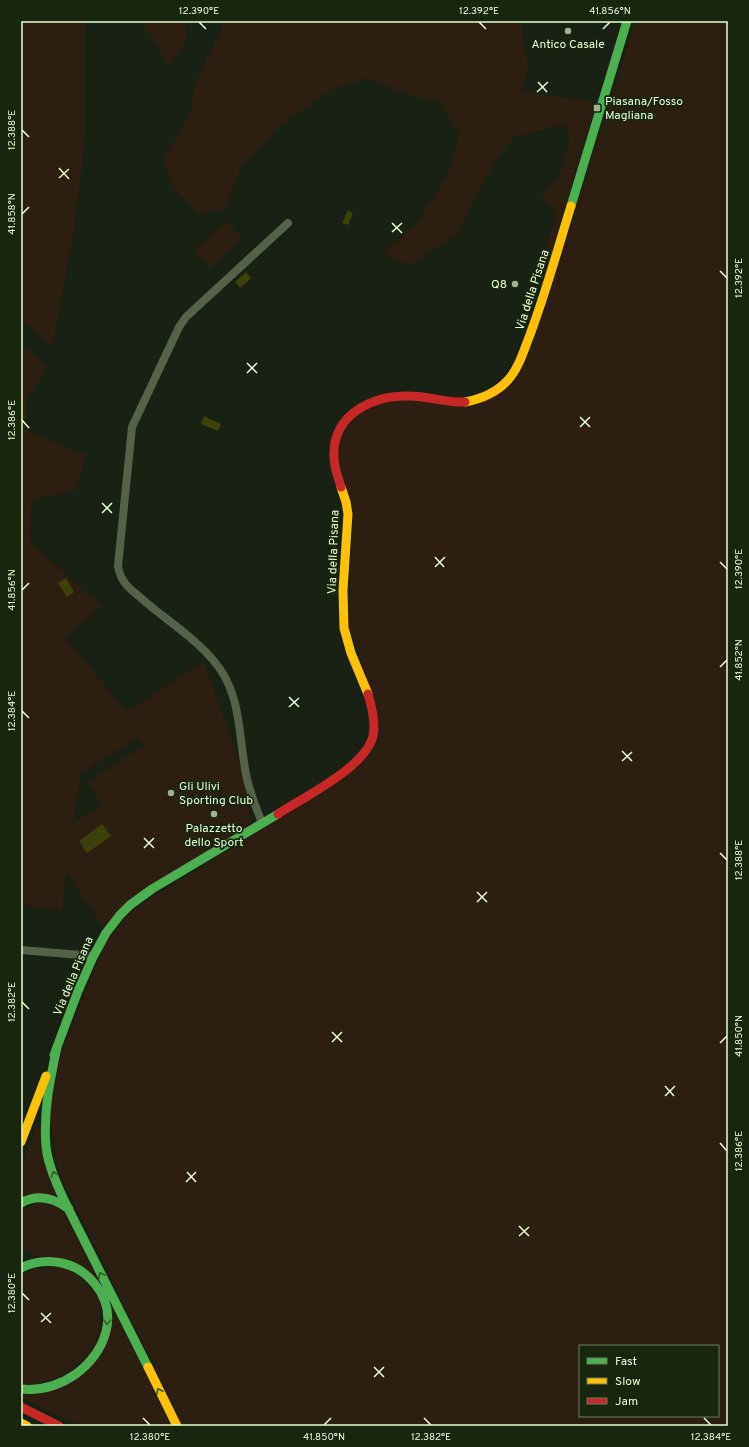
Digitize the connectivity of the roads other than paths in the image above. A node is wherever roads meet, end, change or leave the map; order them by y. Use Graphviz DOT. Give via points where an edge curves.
graph roads {
  1 [pos="627,21"];
  2 [pos="288,223"];
  3 [pos="262,823"];
  4 [pos="21,950"];
  5 [pos="93,956"];
  6 [pos="57,1047"];
  7 [pos="21,1142"];
  8 [pos="21,1203"];
  9 [pos="69,1209"];
  10 [pos="24,1257"];
  11 [pos="34,1262"];
  12 [pos="21,1268"];
  13 [pos="21,1389"];
  14 [pos="21,1407"];
  15 [pos="21,1423"];
  16 [pos="27,1426"];
  17 [pos="59,1426"];
  18 [pos="177,1426"];
  1 -- 3 [label="main road, Via della Pisana" via="546,288 524,351 511,376 491,394 466,402 405,395 374,400 351,414 338,432 333,461 348,514 343,622 350,650 372,709 372,739 364,755 353,766"];
  2 -- 3 [label="street" via="186,317 179,327 132,427 118,566 125,584 203,649 227,679 237,708 248,782"];
  3 -- 5 [label="main road, Via della Pisana" via="137,899 114,922"];
  4 -- 5 [label="street"];
  5 -- 6 [label="main road, Via della Pisana"];
  6 -- 7 [label="main road, Via della Pisana"];
  9 -- 6 [label="main road, one-way" via="51,1168 46,1148 48,1090"];
  8 -- 9 [label="main road" via="30,1198 47,1197"];
  18 -- 9 [label="main road, one-way"];
  10 -- 11 [label="main road"];
  11 -- 12 [label="main road"];
  11 -- 13 [label="main road, one-way" via="67,1264 87,1274 103,1297 107,1310 107,1324 98,1352 79,1372 47,1387"];
  14 -- 17 [label="main road"];
  15 -- 16 [label="main road"];
}
